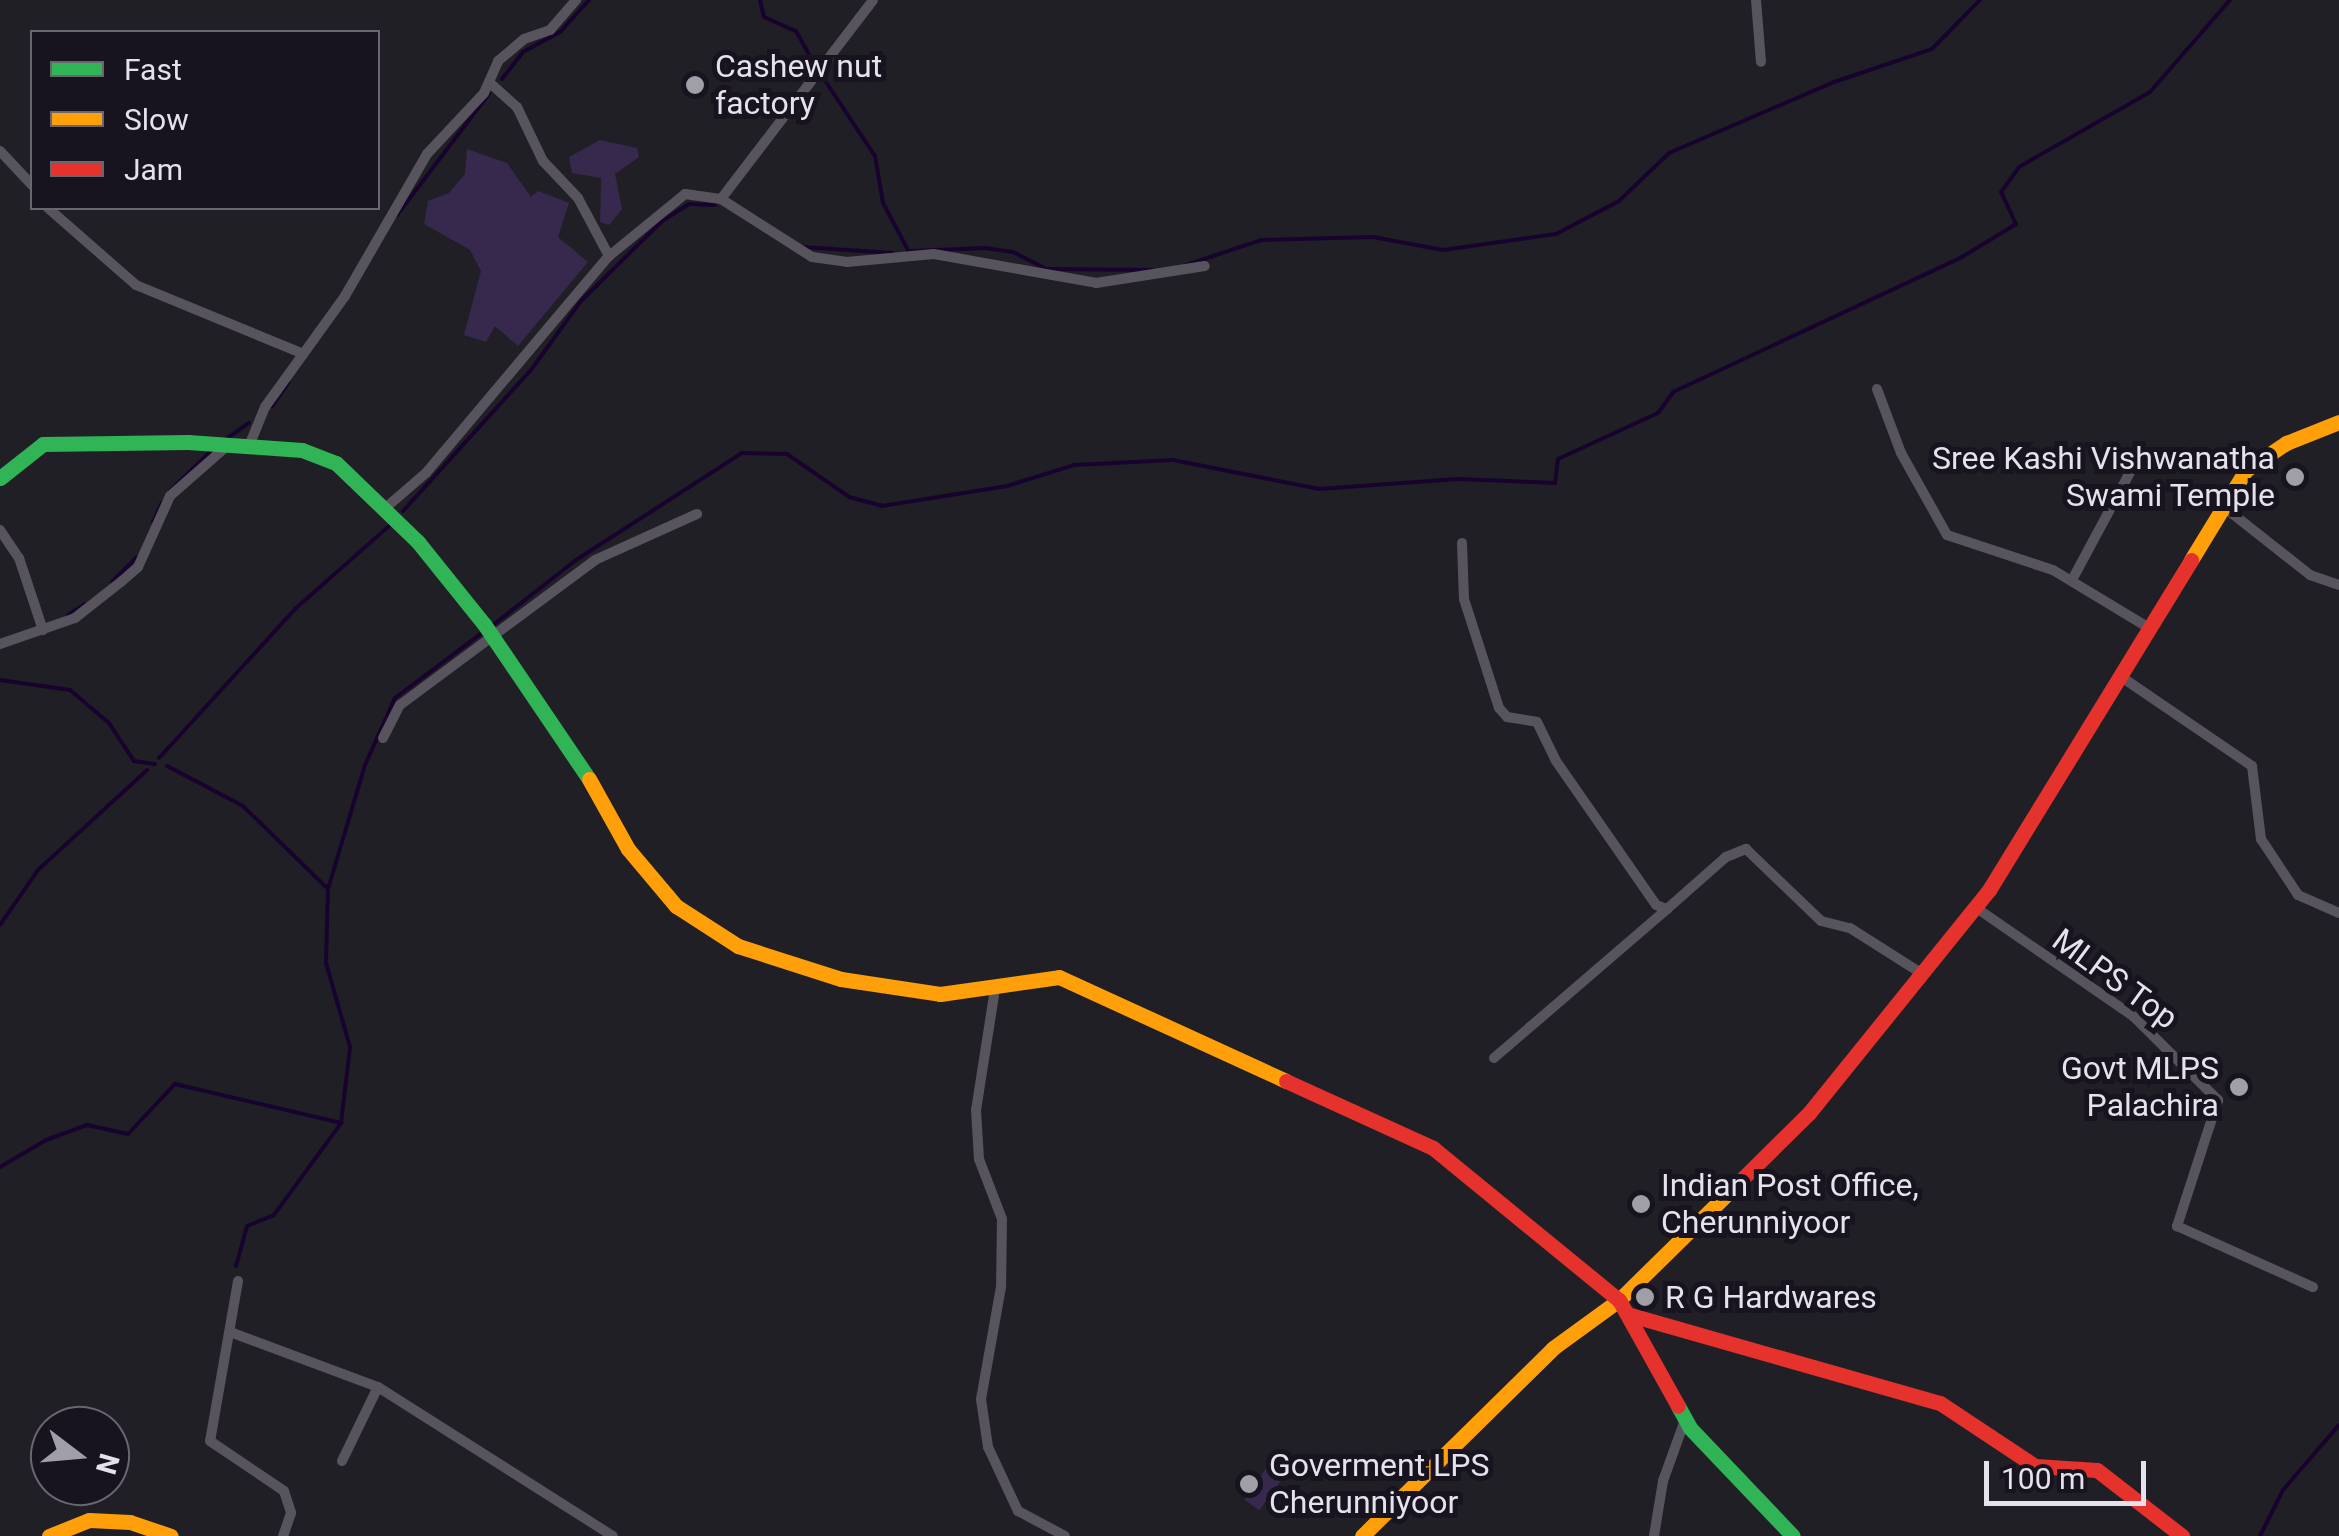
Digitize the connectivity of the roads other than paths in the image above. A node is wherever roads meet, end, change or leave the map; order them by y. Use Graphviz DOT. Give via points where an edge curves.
graph roads {
  1 [pos="576,0"];
  2 [pos="873,0"];
  3 [pos="1756,0"];
  4 [pos="1761,62"];
  5 [pos="489,82"];
  6 [pos="0,151"];
  7 [pos="30,183"];
  8 [pos="721,199"];
  9 [pos="50,210"];
  10 [pos="609,256"];
  11 [pos="1205,266"];
  12 [pos="303,354"];
  13 [pos="1877,389"];
  14 [pos="2339,422"];
  15 [pos="229,445"];
  16 [pos="249,446"];
  17 [pos="2136,461"];
  18 [pos="0,478"];
  19 [pos="2224,506"];
  20 [pos="384,510"];
  21 [pos="698,514"];
  22 [pos="0,530"];
  23 [pos="1462,543"];
  24 [pos="2072,580"];
  25 [pos="2339,585"];
  26 [pos="2149,628"];
  27 [pos="42,630"];
  28 [pos="494,637"];
  29 [pos="0,644"];
  30 [pos="2120,676"];
  31 [pos="383,738"];
  32 [pos="1974,907"];
  33 [pos="1667,909"];
  34 [pos="2339,913"];
  35 [pos="1922,973"];
  36 [pos="995,989"];
  37 [pos="1494,1058"];
  38 [pos="238,1281"];
  39 [pos="2313,1287"];
  40 [pos="1623,1307"];
  41 [pos="230,1332"];
  42 [pos="378,1387"];
  43 [pos="1684,1420"];
  44 [pos="342,1461"];
  45 [pos="49,1536"];
  46 [pos="171,1536"];
  47 [pos="282,1536"];
  48 [pos="613,1536"];
  49 [pos="1065,1536"];
  50 [pos="1362,1536"];
  51 [pos="1654,1536"];
  52 [pos="1792,1536"];
  53 [pos="2182,1536"];
  1 -- 5 [label="street" via="550,30 506,52"];
  2 -- 8 [label="street"];
  3 -- 4 [label="street"];
  5 -- 10 [label="street" via="517,107 543,161 578,198"];
  5 -- 12 [label="street" via="427,154"];
  6 -- 7 [label="street"];
  8 -- 10 [label="street" via="685,194"];
  8 -- 11 [label="street" via="812,257 847,262 934,254 1096,284"];
  9 -- 12 [label="street" via="136,286"];
  10 -- 20 [label="street" via="426,473"];
  12 -- 16 [label="street" via="265,408"];
  13 -- 24 [label="street" via="1901,452 1947,535"];
  14 -- 19 [label="street" via="2286,443 2246,470"];
  15 -- 16 [label="street"];
  15 -- 18 [label="street" via="43,444"];
  15 -- 27 [label="street" via="170,496 138,567 75,618"];
  16 -- 20 [label="street" via="302,450 336,463"];
  17 -- 24 [label="street"];
  19 -- 25 [label="street" via="2310,574"];
  19 -- 26 [label="street"];
  20 -- 28 [label="street"];
  21 -- 28 [label="street" via="595,560"];
  22 -- 27 [label="street" via="18,558"];
  23 -- 33 [label="street" via="1464,599 1499,708 1507,718 1537,722 1646,891"];
  24 -- 26 [label="street"];
  26 -- 30 [label="street"];
  27 -- 29 [label="street"];
  28 -- 31 [label="street" via="400,706"];
  28 -- 36 [label="street" via="567,739 628,849 676,906 738,946 841,979 940,994"];
  30 -- 32 [label="street"];
  30 -- 34 [label="street" via="2252,766 2261,840 2298,895"];
  32 -- 35 [label="street"];
  32 -- 39 [label="street, MLPS Top" via="2133,1016 2218,1100 2177,1226"];
  33 -- 35 [label="street" via="1726,857 1746,849 1821,921 1850,928"];
  33 -- 37 [label="street"];
  35 -- 40 [label="street" via="1808,1113"];
  36 -- 40 [label="street" via="1058,977 1433,1148"];
  36 -- 49 [label="street" via="976,1110 979,1160 1002,1219 1002,1287 981,1399 988,1447 1018,1511"];
  38 -- 41 [label="street"];
  40 -- 43 [label="street"];
  40 -- 50 [label="street" via="1553,1348"];
  40 -- 53 [label="street" via="1940,1403 2035,1466 2097,1470"];
  41 -- 42 [label="street"];
  41 -- 47 [label="street" via="210,1441 284,1491 291,1514"];
  42 -- 44 [label="street"];
  42 -- 48 [label="street"];
  43 -- 51 [label="street" via="1663,1481"];
  43 -- 52 [label="street"];
  45 -- 46 [label="street" via="89,1520 130,1522"];
}
